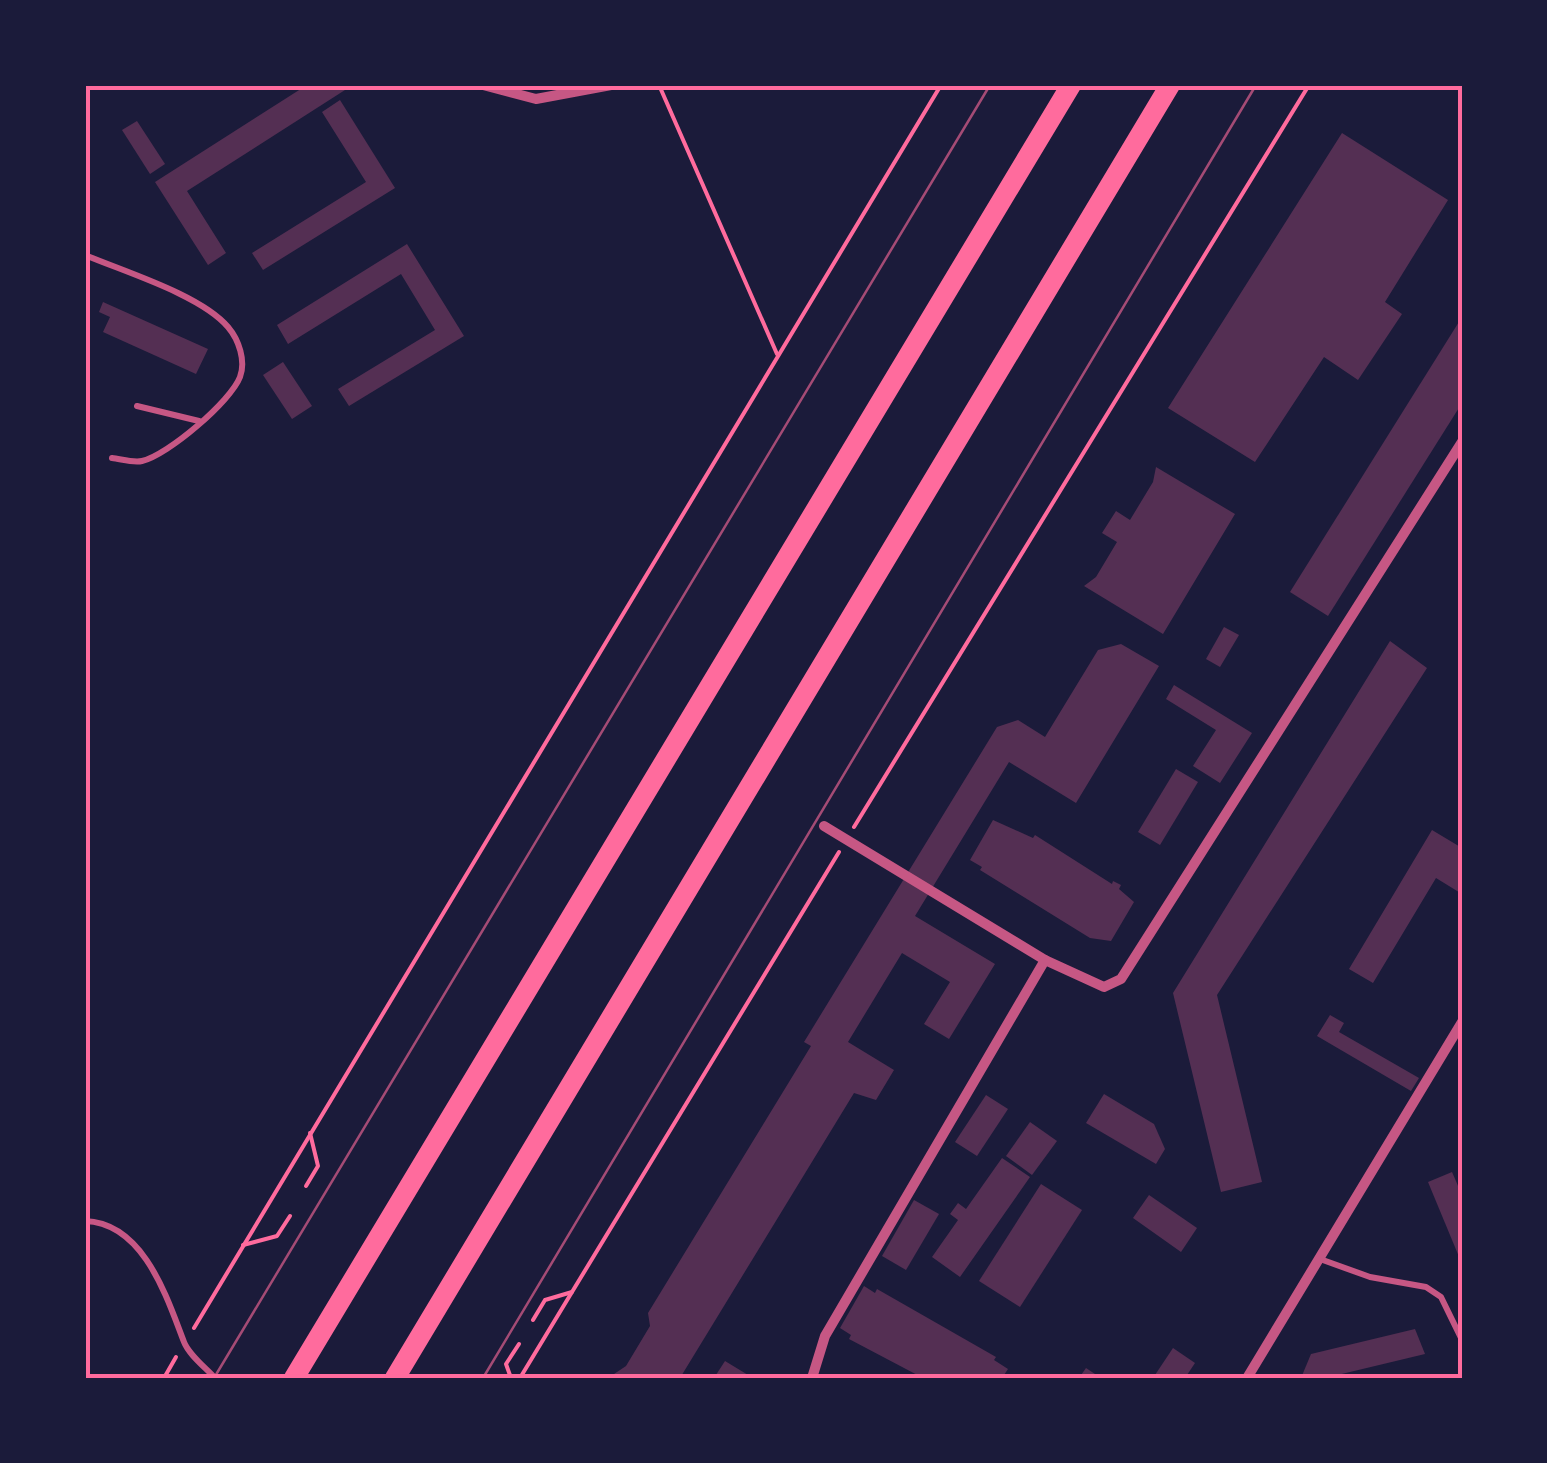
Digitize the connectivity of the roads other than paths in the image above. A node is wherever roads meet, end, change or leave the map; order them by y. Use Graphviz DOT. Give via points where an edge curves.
graph roads {
  1 [pos="483,85"];
  2 [pos="610,85"];
  3 [pos="1071,85"];
  4 [pos="1170,85"];
  5 [pos="85,255"];
  6 [pos="136,406"];
  7 [pos="200,422"];
  8 [pos="1462,442"];
  9 [pos="112,458"];
  10 [pos="824,826"];
  11 [pos="1045,960"];
  12 [pos="1462,1022"];
  13 [pos="85,1221"];
  14 [pos="1319,1258"];
  15 [pos="1462,1340"];
  16 [pos="215,1378"];
  17 [pos="294,1378"];
  18 [pos="395,1378"];
  19 [pos="812,1378"];
  20 [pos="1247,1378"];
  1 -- 2 [label="street" via="536,99"];
  3 -- 17 [label="highway"];
  4 -- 18 [label="highway"];
  5 -- 7 [label="lane" via="206,308 229,328 244,358 240,379"];
  6 -- 7 [label="lane"];
  7 -- 9 [label="lane" via="141,461"];
  8 -- 11 [label="street" via="1121,979 1104,987"];
  10 -- 11 [label="street"];
  11 -- 19 [label="street" via="825,1336"];
  12 -- 14 [label="street"];
  13 -- 16 [label="lane" via="114,1228 142,1254 181,1324 184,1344"];
  14 -- 15 [label="lane" via="1426,1287 1441,1297"];
  14 -- 20 [label="street"];
}
